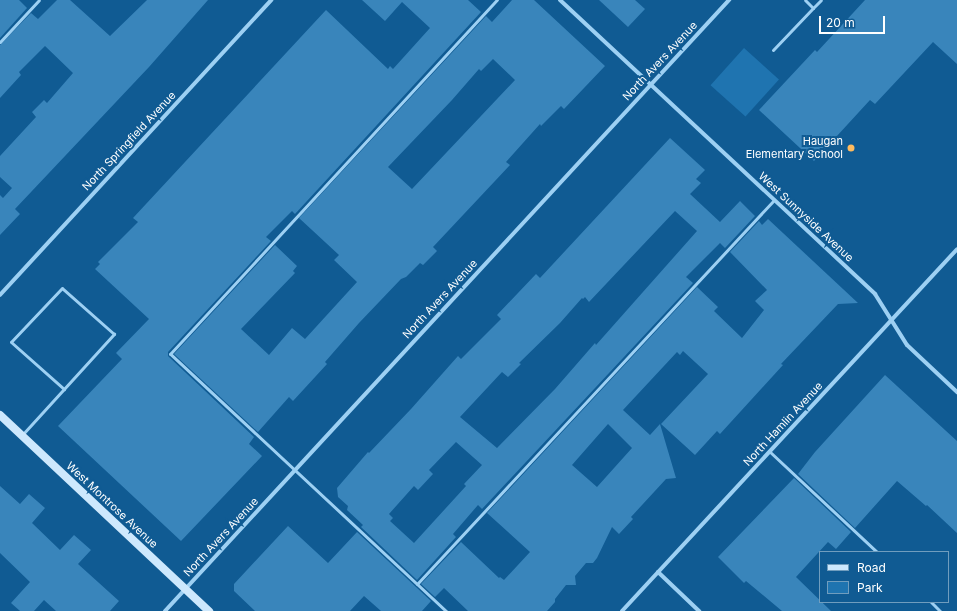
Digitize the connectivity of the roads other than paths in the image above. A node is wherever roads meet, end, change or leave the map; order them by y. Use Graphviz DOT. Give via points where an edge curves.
graph roads {
  1 [pos="39,0"];
  2 [pos="271,0"];
  3 [pos="498,0"];
  4 [pos="560,0"];
  5 [pos="729,0"];
  6 [pos="804,0"];
  7 [pos="821,0"];
  8 [pos="813,8"];
  9 [pos="0,42"];
  10 [pos="773,50"];
  11 [pos="651,85"];
  12 [pos="774,200"];
  13 [pos="957,249"];
  14 [pos="0,294"];
  15 [pos="891,320"];
  16 [pos="64,389"];
  17 [pos="957,392"];
  18 [pos="0,415"];
  19 [pos="22,436"];
  20 [pos="770,451"];
  21 [pos="295,470"];
  22 [pos="876,551"];
  23 [pos="658,572"];
  24 [pos="417,584"];
  25 [pos="186,589"];
  26 [pos="932,603"];
  27 [pos="165,611"];
  28 [pos="209,611"];
  29 [pos="446,611"];
  30 [pos="622,611"];
  31 [pos="699,611"];
  32 [pos="940,611"];
  1 -- 9 [label="lane"];
  2 -- 14 [label="street, North Springfield Avenue"];
  3 -- 21 [label="lane" via="170,354"];
  4 -- 11 [label="street, West Sunnyside Avenue"];
  5 -- 11 [label="street, North Avers Avenue"];
  6 -- 8 [label="lane"];
  7 -- 8 [label="lane"];
  8 -- 10 [label="lane"];
  11 -- 12 [label="street, West Sunnyside Avenue"];
  11 -- 21 [label="street, North Avers Avenue"];
  12 -- 15 [label="street, West Sunnyside Avenue" via="875,294"];
  12 -- 24 [label="lane"];
  13 -- 15 [label="street, North Hamlin Avenue"];
  15 -- 17 [label="street, West Sunnyside Avenue" via="907,346"];
  15 -- 20 [label="street, North Hamlin Avenue"];
  16 -- 16 [label="lane" via="114,334 62,288 11,342"];
  16 -- 19 [label="lane"];
  18 -- 19 [label="main road, West Montrose Avenue"];
  19 -- 25 [label="main road, West Montrose Avenue"];
  20 -- 22 [label="lane"];
  20 -- 23 [label="street, North Hamlin Avenue"];
  21 -- 24 [label="lane"];
  21 -- 25 [label="street, North Avers Avenue"];
  23 -- 30 [label="street, North Hamlin Avenue"];
  23 -- 31 [label="street"];
  24 -- 29 [label="lane"];
  25 -- 27 [label="street, North Avers Avenue"];
  25 -- 28 [label="main road, West Montrose Avenue"];
  26 -- 32 [label="lane"];
}
